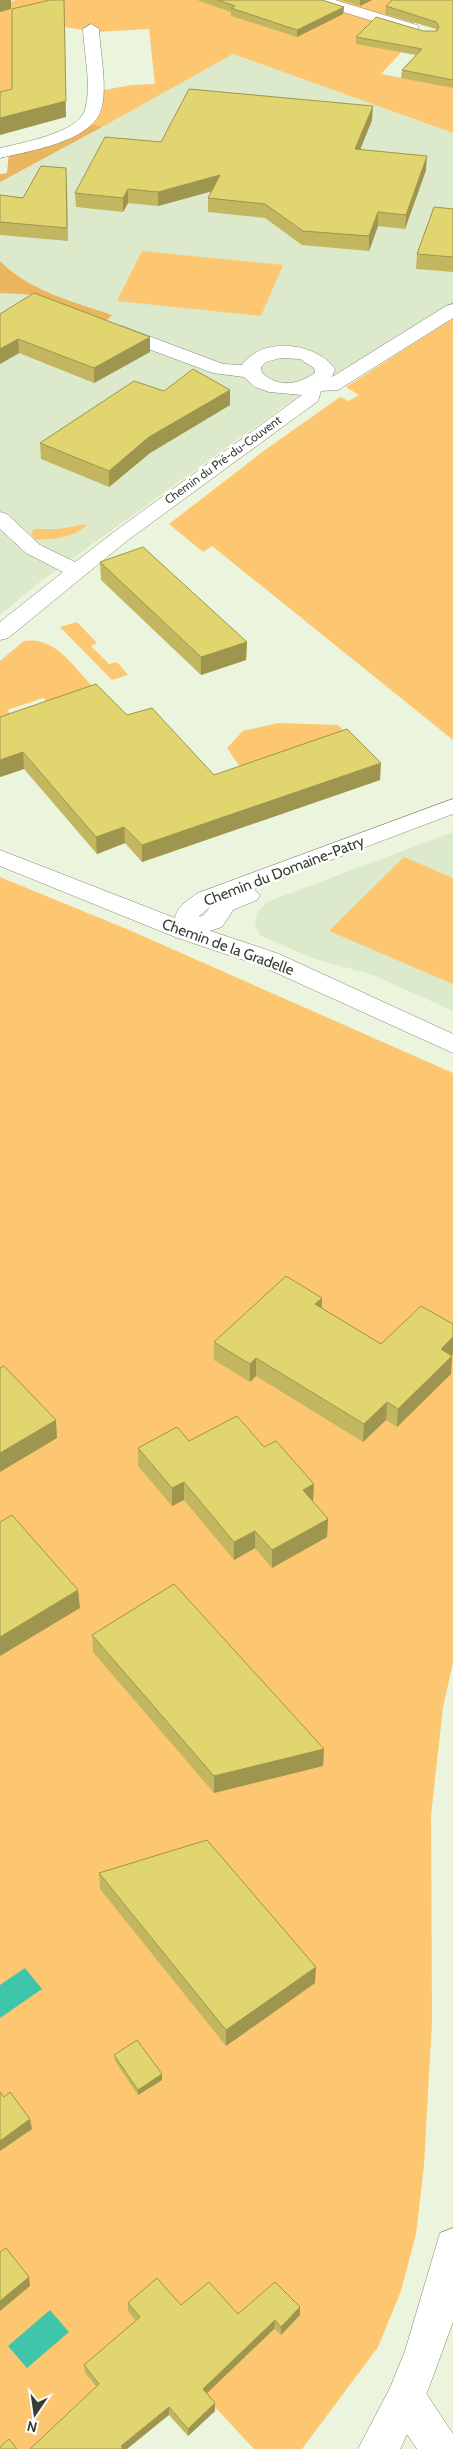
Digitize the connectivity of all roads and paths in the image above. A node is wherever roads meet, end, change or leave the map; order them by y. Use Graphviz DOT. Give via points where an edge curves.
graph roads {
  1 [pos="319,0"];
  2 [pos="91,29"];
  3 [pos="428,34"];
  4 [pos="0,153"];
  5 [pos="453,310"];
  6 [pos="102,325"];
  7 [pos="250,372"];
  8 [pos="312,385"];
  9 [pos="0,518"];
  10 [pos="76,571"];
  11 [pos="0,633"];
  12 [pos="453,806"];
  13 [pos="453,816"];
  14 [pos="0,857"];
  15 [pos="184,931"];
  16 [pos="453,1044"];
  17 [pos="453,2246"];
  18 [pos="406,2398"];
  19 [pos="378,2449"];
  20 [pos="440,2449"];
  1 -- 3 [label="street"];
  2 -- 4 [label="street" via="93,112 83,126 56,138"];
  5 -- 8 [label="street" via="330,386"];
  6 -- 7 [label="street" via="220,369"];
  7 -- 8 [label="street" via="255,380 274,388"];
  7 -- 8 [label="street, Chemin du Pré-du-Couvent" via="253,362 269,354 304,354 314,357 325,369 324,375"];
  8 -- 10 [label="street, Chemin du Pré-du-Couvent" via="311,397"];
  9 -- 10 [label="street" via="34,549"];
  10 -- 11 [label="street, Chemin du Pré-du-Couvent"];
  12 -- 15 [label="street, Chemin du Domaine-Patry" via="207,898 188,911"];
  13 -- 15 [label="street, Chemin du Domaine-Patry" via="224,905 213,921"];
  14 -- 15 [label="street, Chemin de la Gradelle"];
  15 -- 16 [label="street, Chemin de la Gradelle" via="270,960"];
  17 -- 18 [label="street" via="422,2357"];
  18 -- 19 [label="street"];
  18 -- 20 [label="street"];
}
